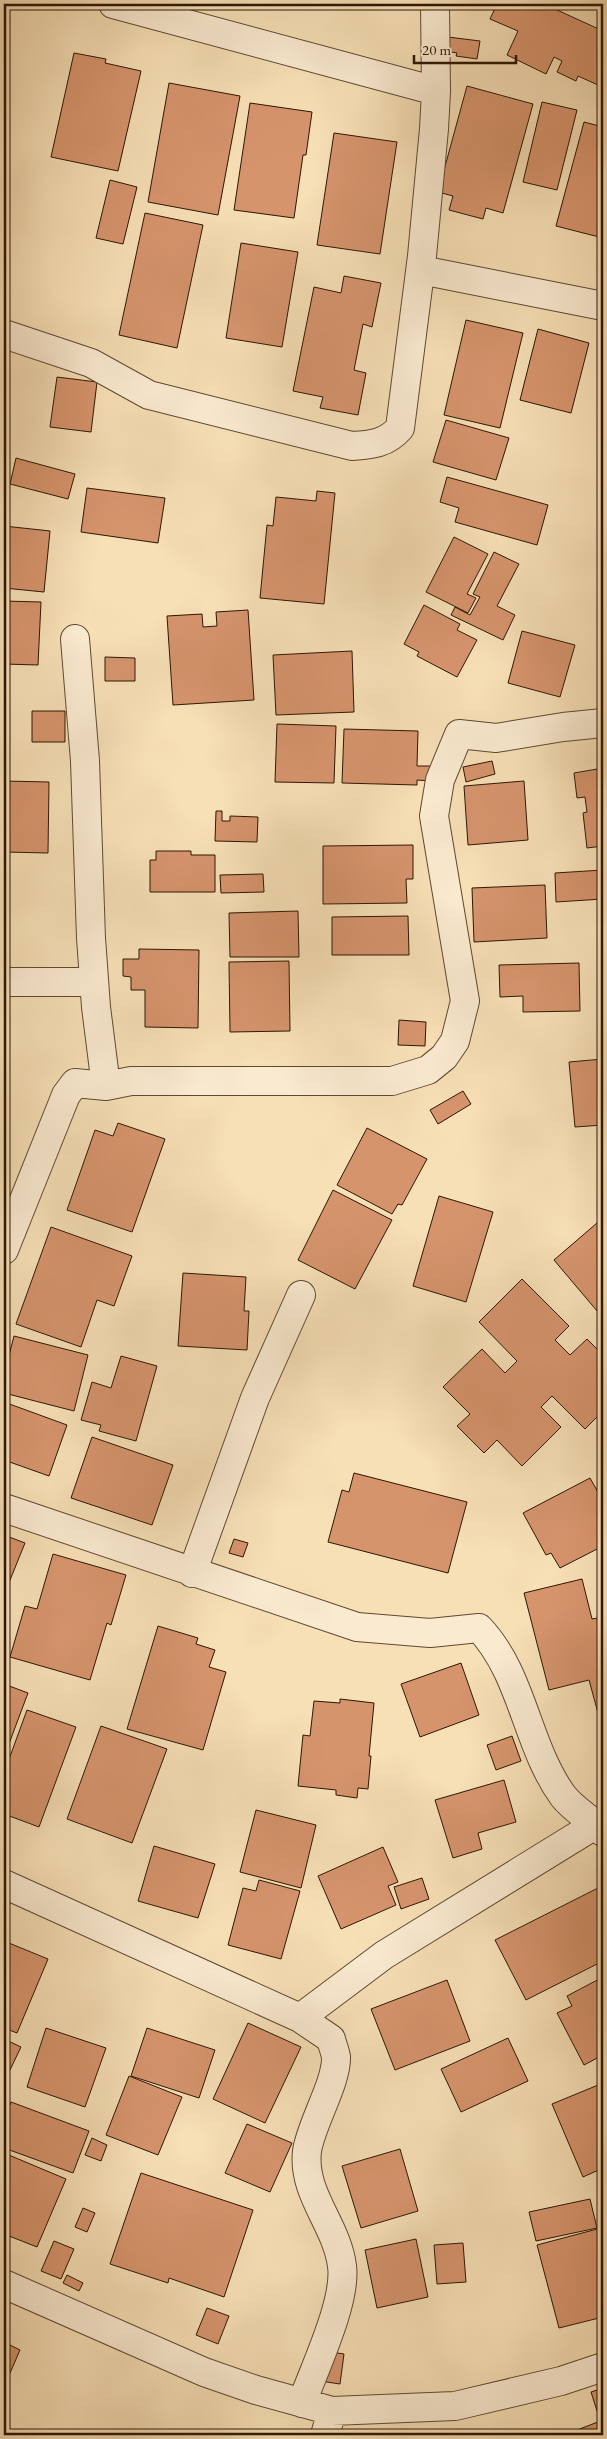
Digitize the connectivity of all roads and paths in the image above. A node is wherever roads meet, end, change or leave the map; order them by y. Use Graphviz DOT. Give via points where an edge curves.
graph roads {
  1 [pos="113,4"];
  2 [pos="435,4"];
  3 [pos="436,91"];
  4 [pos="421,270"];
  5 [pos="603,306"];
  6 [pos="4,334"];
  7 [pos="75,639"];
  8 [pos="603,723"];
  9 [pos="4,982"];
  10 [pos="94,982"];
  11 [pos="106,1086"];
  12 [pos="4,1250"];
  13 [pos="301,1295"];
  14 [pos="4,1508"];
  15 [pos="192,1573"];
  16 [pos="601,1826"];
  17 [pos="4,1884"];
  18 [pos="300,2018"];
  19 [pos="4,2284"];
  20 [pos="603,2367"];
  21 [pos="302,2403"];
  22 [pos="328,2423"];
  1 -- 3 [label="street"];
  2 -- 3 [label="street"];
  3 -- 4 [label="street"];
  4 -- 5 [label="street"];
  4 -- 6 [label="street" via="400,428 391,439 371,445 352,446 149,395 90,363"];
  7 -- 10 [label="street" via="85,761"];
  8 -- 11 [label="street" via="496,738 458,734 440,780 434,816 465,1001 455,1041 444,1057 428,1070 392,1081 131,1080"];
  9 -- 10 [label="street"];
  10 -- 11 [label="street"];
  11 -- 12 [label="street" via="75,1083 66,1095"];
  13 -- 15 [label="street" via="255,1398"];
  14 -- 15 [label="street"];
  15 -- 16 [label="street" via="357,1627 430,1633 479,1628 491,1640 501,1659 544,1760 564,1796"];
  16 -- 18 [label="street" via="384,1955"];
  17 -- 18 [label="street"];
  18 -- 21 [label="street" via="331,2039 336,2057 307,2152 308,2179 335,2238 342,2266 342,2284 333,2318"];
  19 -- 21 [label="street" via="204,2372"];
  20 -- 22 [label="street" via="561,2381 455,2406"];
  21 -- 22 [label="street"];
}
